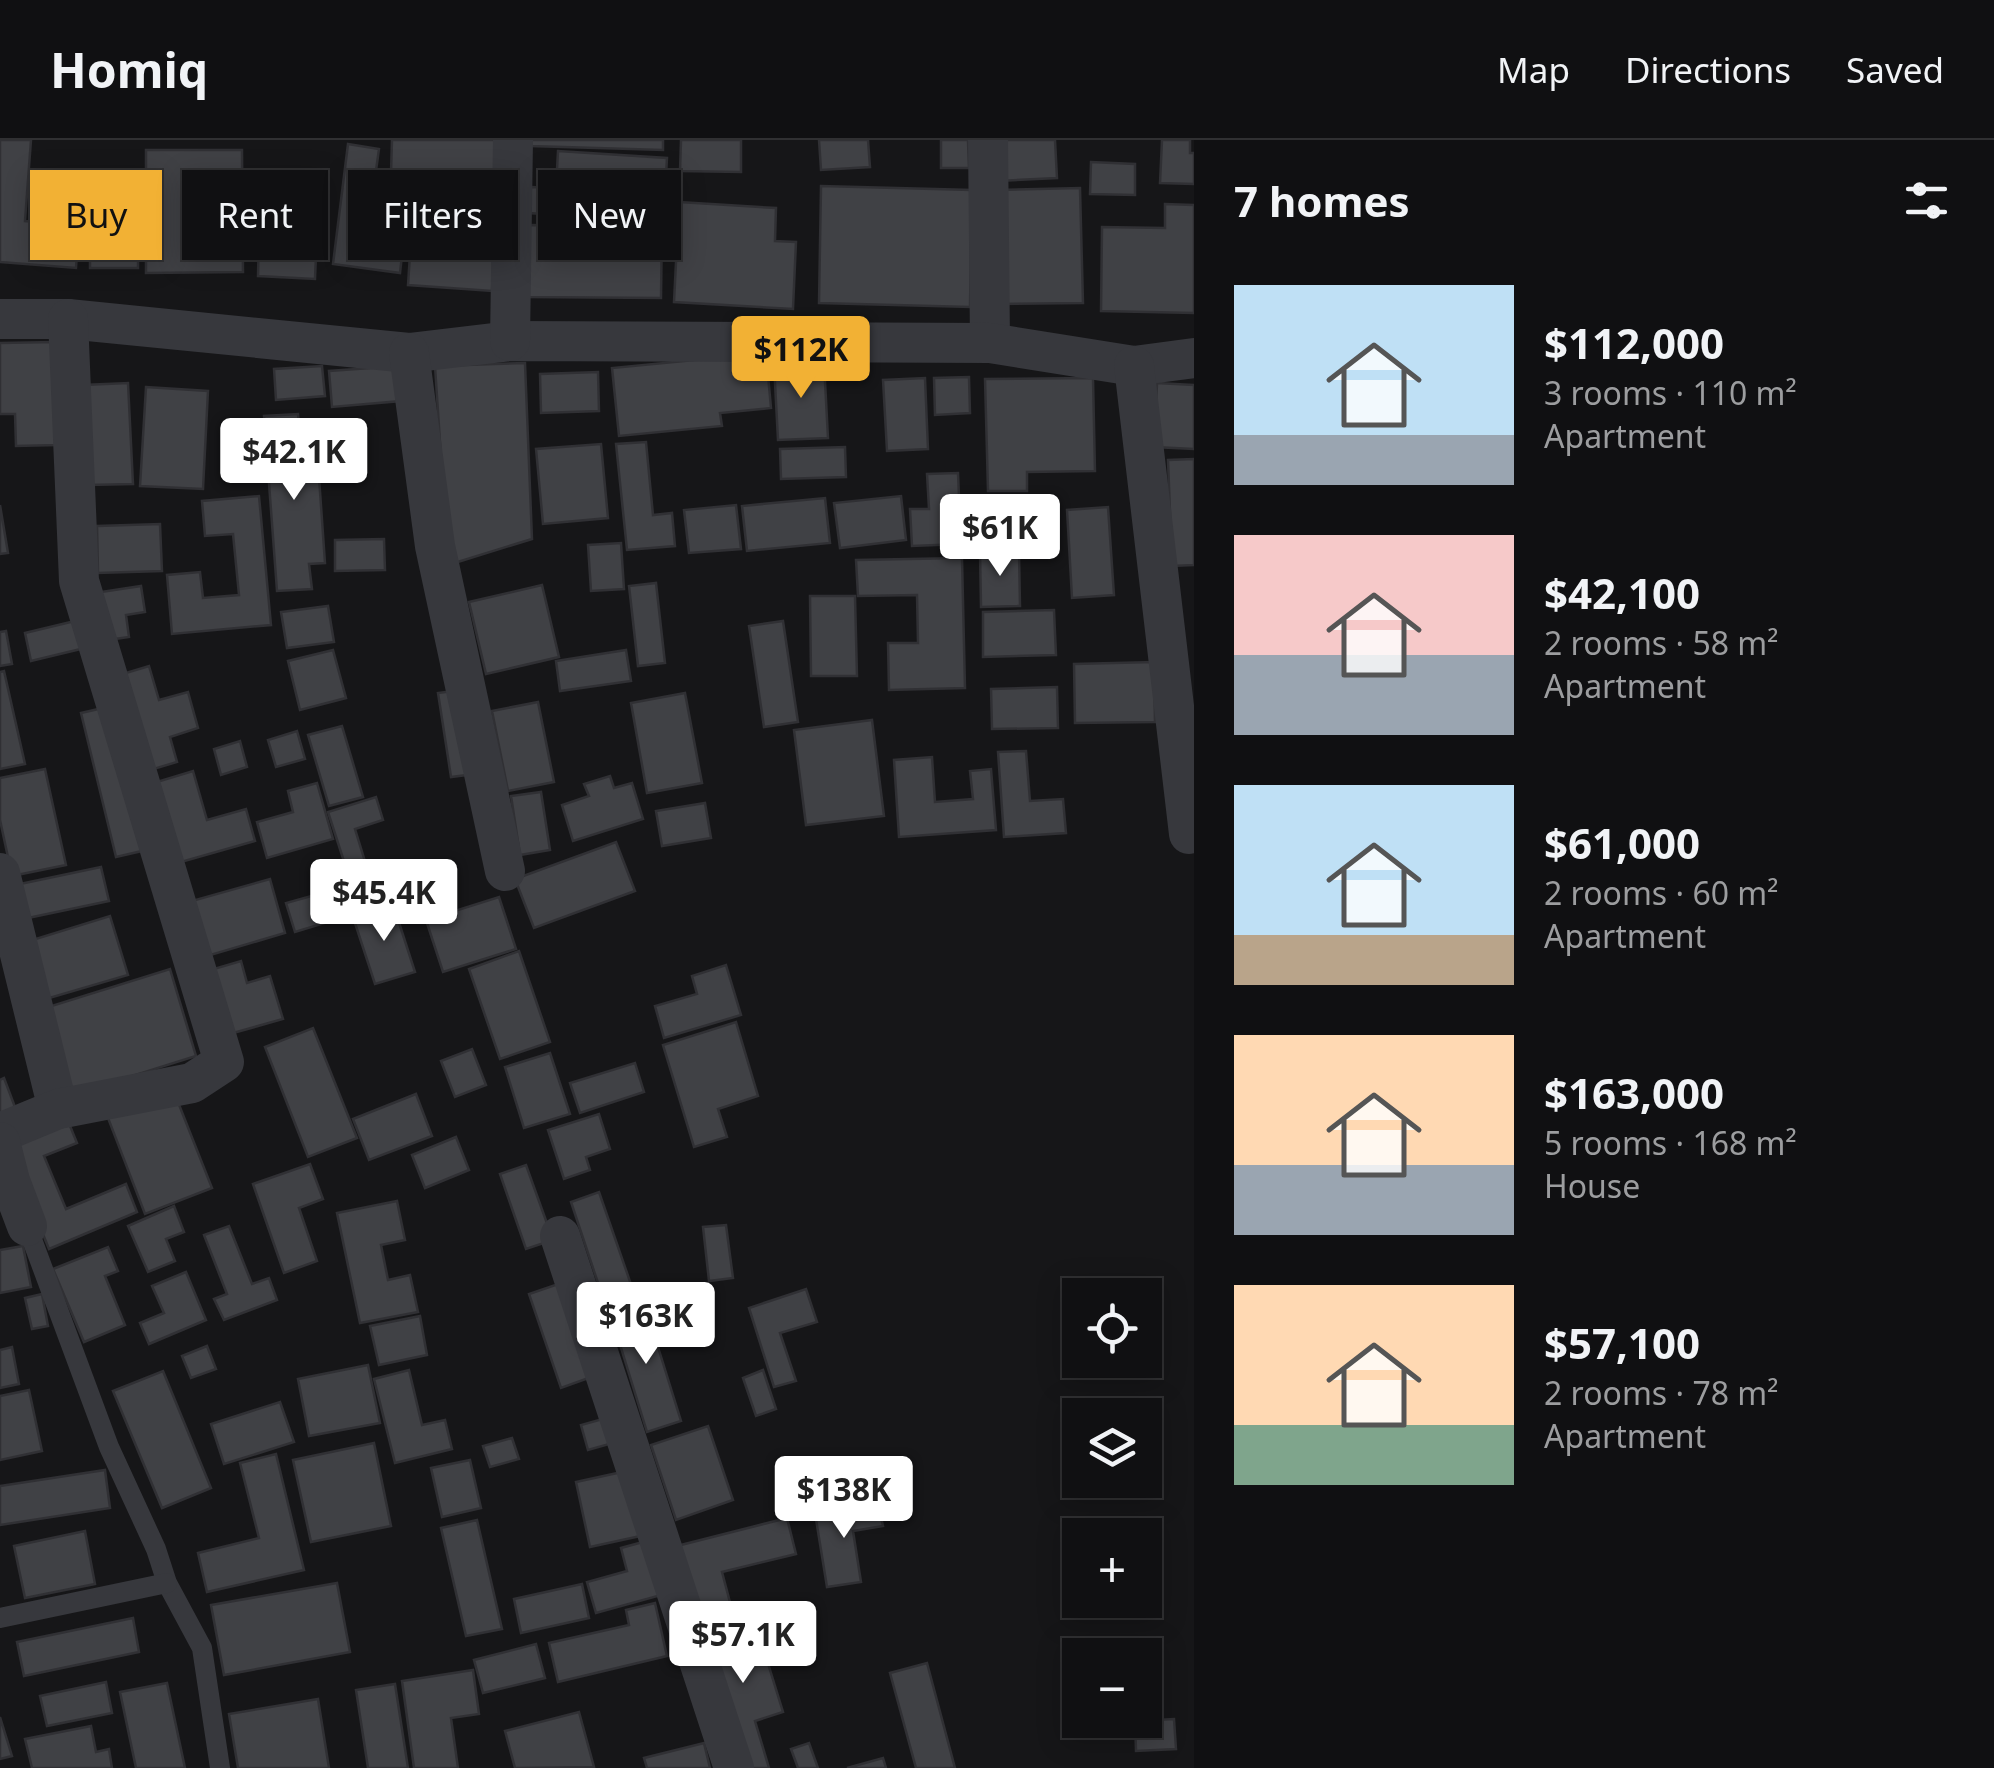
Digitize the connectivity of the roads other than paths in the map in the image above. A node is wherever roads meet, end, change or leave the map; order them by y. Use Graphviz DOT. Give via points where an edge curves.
graph roads {
  1 [pos="513,140"];
  2 [pos="988,140"];
  3 [pos="0,319"];
  4 [pos="68,319"];
  5 [pos="510,341"];
  6 [pos="990,343"];
  7 [pos="409,353"];
  8 [pos="1194,358"];
  9 [pos="1134,366"];
  10 [pos="1189,834"];
  11 [pos="505,871"];
  12 [pos="0,873"];
  13 [pos="58,1110"];
  14 [pos="0,1133"];
  15 [pos="0,1142"];
  16 [pos="27,1226"];
  17 [pos="560,1236"];
  18 [pos="167,1583"];
  19 [pos="0,1618"];
  20 [pos="220,1768"];
  21 [pos="734,1768"];
  1 -- 5 [label="street"];
  2 -- 6 [label="street"];
  3 -- 4 [label="street"];
  4 -- 7 [label="street"];
  4 -- 13 [label="street" via="79,580 224,1062 192,1082"];
  5 -- 6 [label="street"];
  5 -- 7 [label="street"];
  6 -- 9 [label="street"];
  7 -- 11 [label="street" via="436,546"];
  8 -- 9 [label="street"];
  9 -- 10 [label="street"];
  12 -- 13 [label="street"];
  13 -- 14 [label="street"];
  15 -- 16 [label="street"];
  16 -- 18 [label="lane" via="108,1447"];
  17 -- 21 [label="street"];
  18 -- 19 [label="lane"];
  18 -- 20 [label="lane" via="202,1648"];
}
